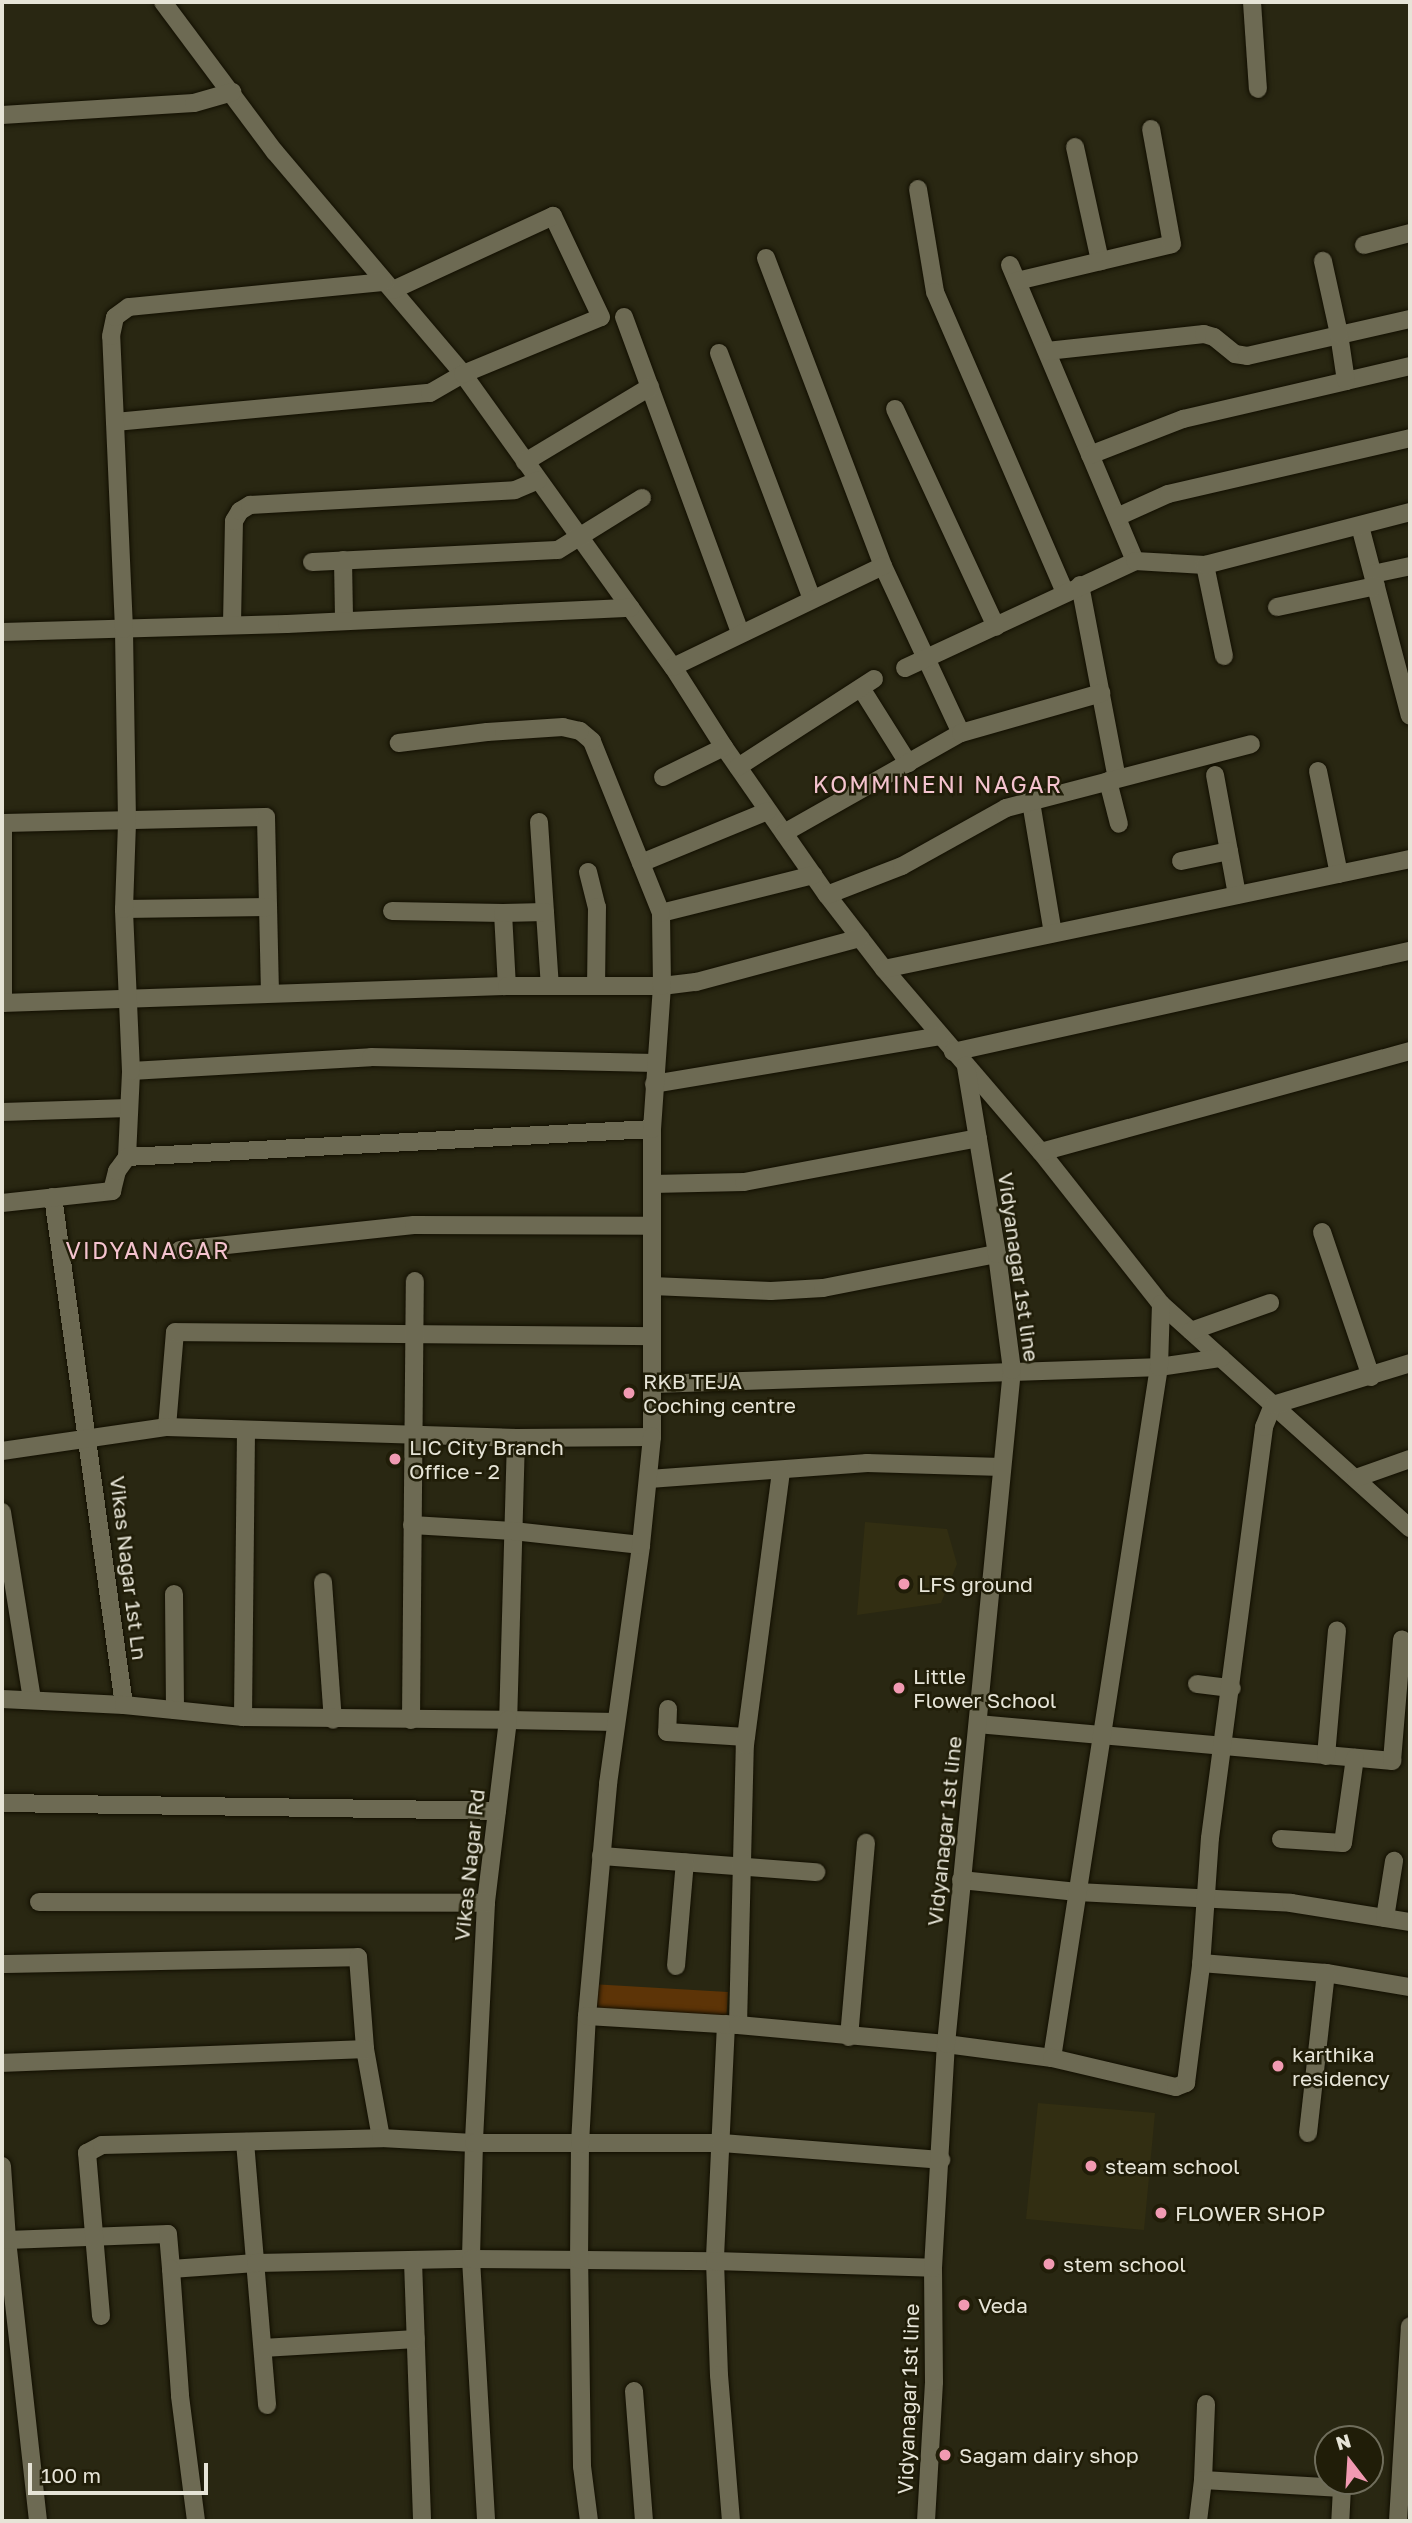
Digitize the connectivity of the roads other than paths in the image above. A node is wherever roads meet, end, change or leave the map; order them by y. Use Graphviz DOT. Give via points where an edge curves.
graph roads {
  1 [pos="163,2"];
  2 [pos="1252,2"];
  3 [pos="1258,89"];
  4 [pos="232,92"];
  5 [pos="2,115"];
  6 [pos="1151,129"];
  7 [pos="1075,147"];
  8 [pos="918,189"];
  9 [pos="1410,233"];
  10 [pos="1364,245"];
  11 [pos="766,258"];
  12 [pos="1100,261"];
  13 [pos="1323,261"];
  14 [pos="388,286"];
  15 [pos="624,317"];
  16 [pos="1410,319"];
  17 [pos="1339,334"];
  18 [pos="1046,351"];
  19 [pos="719,353"];
  20 [pos="1410,366"];
  21 [pos="463,374"];
  22 [pos="1346,382"];
  23 [pos="650,387"];
  24 [pos="895,409"];
  25 [pos="115,422"];
  26 [pos="1410,438"];
  27 [pos="1090,454"];
  28 [pos="525,462"];
  29 [pos="538,480"];
  30 [pos="642,498"];
  31 [pos="1410,512"];
  32 [pos="1117,517"];
  33 [pos="1360,526"];
  34 [pos="580,538"];
  35 [pos="343,560"];
  36 [pos="1135,561"];
  37 [pos="312,562"];
  38 [pos="1205,565"];
  39 [pos="883,566"];
  40 [pos="1410,566"];
  41 [pos="1374,580"];
  42 [pos="1073,589"];
  43 [pos="811,599"];
  44 [pos="1277,607"];
  45 [pos="631,608"];
  46 [pos="344,620"];
  47 [pos="232,624"];
  48 [pos="996,627"];
  49 [pos="124,629"];
  50 [pos="2,632"];
  51 [pos="740,632"];
  52 [pos="928,656"];
  53 [pos="1224,656"];
  54 [pos="673,667"];
  55 [pos="905,668"];
  56 [pos="1101,693"];
  57 [pos="1410,716"];
  58 [pos="961,733"];
  59 [pos="399,743"];
  60 [pos="1251,744"];
  61 [pos="724,747"];
  62 [pos="908,763"];
  63 [pos="738,767"];
  64 [pos="1318,771"];
  65 [pos="1215,775"];
  66 [pos="663,776"];
  67 [pos="1113,780"];
  68 [pos="1031,802"];
  69 [pos="768,811"];
  70 [pos="127,822"];
  71 [pos="539,822"];
  72 [pos="2,823"];
  73 [pos="1119,824"];
  74 [pos="784,833"];
  75 [pos="1229,851"];
  76 [pos="1410,859"];
  77 [pos="1181,861"];
  78 [pos="641,863"];
  79 [pos="588,872"];
  80 [pos="1339,874"];
  81 [pos="813,876"];
  82 [pos="827,894"];
  83 [pos="1237,895"];
  84 [pos="268,907"];
  85 [pos="124,909"];
  86 [pos="393,911"];
  87 [pos="545,912"];
  88 [pos="503,913"];
  89 [pos="660,913"];
  90 [pos="1053,933"];
  91 [pos="860,938"];
  92 [pos="1410,951"];
  93 [pos="884,968"];
  94 [pos="507,986"];
  95 [pos="550,986"];
  96 [pos="596,986"];
  97 [pos="662,986"];
  98 [pos="270,993"];
  99 [pos="127,1000"];
  100 [pos="3,1003"];
  101 [pos="940,1036"];
  102 [pos="1410,1051"];
  103 [pos="953,1052"];
  104 [pos="656,1063"];
  105 [pos="967,1066"];
  106 [pos="131,1070"];
  107 [pos="654,1084"];
  108 [pos="129,1108"];
  109 [pos="2,1112"];
  110 [pos="652,1129"];
  111 [pos="978,1138"];
  112 [pos="1041,1152"];
  113 [pos="127,1157"];
  114 [pos="652,1184"];
  115 [pos="53,1197"];
  116 [pos="2,1203"];
  117 [pos="652,1226"];
  118 [pos="1322,1232"];
  119 [pos="180,1250"];
  120 [pos="997,1254"];
  121 [pos="415,1281"];
  122 [pos="652,1286"];
  123 [pos="1270,1303"];
  124 [pos="1161,1304"];
  125 [pos="1191,1331"];
  126 [pos="414,1334"];
  127 [pos="652,1336"];
  128 [pos="1221,1358"];
  129 [pos="1410,1363"];
  130 [pos="1159,1367"];
  131 [pos="1012,1370"];
  132 [pos="1371,1377"];
  133 [pos="653,1384"];
  134 [pos="1273,1405"];
  135 [pos="167,1427"];
  136 [pos="246,1430"];
  137 [pos="412,1435"];
  138 [pos="89,1437"];
  139 [pos="652,1437"];
  140 [pos="516,1438"];
  141 [pos="2,1451"];
  142 [pos="1410,1459"];
  143 [pos="1002,1467"];
  144 [pos="781,1470"];
  145 [pos="1356,1478"];
  146 [pos="649,1479"];
  147 [pos="2,1512"];
  148 [pos="412,1525"];
  149 [pos="1410,1528"];
  150 [pos="513,1531"];
  151 [pos="641,1545"];
  152 [pos="323,1582"];
  153 [pos="174,1594"];
  154 [pos="1337,1629"];
  155 [pos="1402,1639"];
  156 [pos="1197,1684"];
  157 [pos="1232,1688"];
  158 [pos="2,1699"];
  159 [pos="32,1700"];
  160 [pos="124,1705"];
  161 [pos="668,1709"];
  162 [pos="175,1710"];
  163 [pos="243,1717"];
  164 [pos="333,1720"];
  165 [pos="411,1720"];
  166 [pos="508,1720"];
  167 [pos="616,1723"];
  168 [pos="978,1724"];
  169 [pos="1102,1734"];
  170 [pos="746,1737"];
  171 [pos="1225,1747"];
  172 [pos="1326,1756"];
  173 [pos="1356,1758"];
  174 [pos="2,1803"];
  175 [pos="497,1811"];
  176 [pos="1281,1839"];
  177 [pos="866,1843"];
  178 [pos="601,1856"];
  179 [pos="1394,1861"];
  180 [pos="685,1862"];
  181 [pos="742,1867"];
  182 [pos="816,1872"];
  183 [pos="961,1880"];
  184 [pos="1077,1892"];
  185 [pos="1206,1898"];
  186 [pos="40,1902"];
  187 [pos="486,1903"];
  188 [pos="1385,1918"];
  189 [pos="1410,1922"];
  190 [pos="2,1964"];
  191 [pos="1201,1964"];
  192 [pos="676,1966"];
  193 [pos="1326,1973"];
  194 [pos="1410,1986"];
  195 [pos="587,2016"];
  196 [pos="732,2025"];
  197 [pos="849,2037"];
  198 [pos="946,2044"];
  199 [pos="366,2049"];
  200 [pos="1052,2058"];
  201 [pos="2,2063"];
  202 [pos="1308,2133"];
  203 [pos="381,2138"];
  204 [pos="245,2142"];
  205 [pos="474,2143"];
  206 [pos="721,2143"];
  207 [pos="580,2144"];
  208 [pos="941,2160"];
  209 [pos="2,2166"];
  210 [pos="93,2235"];
  211 [pos="7,2241"];
  212 [pos="471,2259"];
  213 [pos="579,2260"];
  214 [pos="413,2261"];
  215 [pos="715,2261"];
  216 [pos="256,2263"];
  217 [pos="933,2268"];
  218 [pos="171,2269"];
  219 [pos="7,2288"];
  220 [pos="102,2316"];
  221 [pos="1410,2326"];
  222 [pos="416,2339"];
  223 [pos="263,2348"];
  224 [pos="634,2391"];
  225 [pos="268,2404"];
  226 [pos="1206,2404"];
  227 [pos="1203,2480"];
  228 [pos="38,2521"];
  229 [pos="196,2521"];
  230 [pos="422,2521"];
  231 [pos="486,2521"];
  232 [pos="589,2521"];
  233 [pos="644,2521"];
  234 [pos="732,2521"];
  235 [pos="926,2521"];
  236 [pos="1198,2521"];
  237 [pos="1340,2521"];
  238 [pos="1398,2521"];
  1 -- 4 [label="street"];
  2 -- 3 [label="street"];
  4 -- 5 [label="street" via="194,103"];
  4 -- 14 [label="street" via="275,152"];
  6 -- 12 [label="street" via="1172,244"];
  7 -- 12 [label="street"];
  8 -- 42 [label="street" via="935,292"];
  9 -- 10 [label="street"];
  11 -- 39 [label="street"];
  12 -- 18 [label="street" via="1014,273"];
  13 -- 17 [label="street"];
  14 -- 21 [label="street"];
  14 -- 21 [label="street" via="553,216 601,317"];
  14 -- 25 [label="street" via="130,307 116,317 111,337"];
  15 -- 23 [label="street"];
  16 -- 17 [label="street"];
  17 -- 18 [label="street" via="1247,356 1235,354 1204,334"];
  17 -- 22 [label="street"];
  18 -- 27 [label="street"];
  19 -- 43 [label="street"];
  20 -- 22 [label="street"];
  21 -- 25 [label="street" via="430,393"];
  21 -- 28 [label="street"];
  22 -- 27 [label="street" via="1182,419"];
  23 -- 28 [label="street"];
  23 -- 51 [label="street"];
  24 -- 48 [label="street"];
  25 -- 49 [label="street"];
  26 -- 32 [label="street" via="1168,494"];
  27 -- 32 [label="street"];
  28 -- 29 [label="street"];
  29 -- 34 [label="street"];
  29 -- 47 [label="street" via="515,490 250,505 234,521"];
  30 -- 34 [label="street"];
  31 -- 33 [label="street"];
  32 -- 36 [label="street"];
  33 -- 38 [label="street"];
  33 -- 41 [label="street"];
  34 -- 35 [label="street" via="558,550"];
  34 -- 45 [label="street"];
  35 -- 37 [label="street"];
  35 -- 46 [label="street"];
  36 -- 38 [label="street"];
  36 -- 42 [label="street"];
  38 -- 53 [label="street"];
  39 -- 43 [label="street"];
  39 -- 52 [label="street"];
  40 -- 41 [label="street"];
  41 -- 44 [label="street"];
  41 -- 57 [label="street"];
  42 -- 48 [label="street"];
  42 -- 56 [label="street"];
  43 -- 51 [label="street"];
  45 -- 46 [label="street"];
  45 -- 54 [label="street"];
  46 -- 47 [label="street"];
  47 -- 49 [label="street"];
  48 -- 52 [label="street"];
  49 -- 50 [label="street"];
  49 -- 70 [label="street"];
  51 -- 54 [label="street"];
  52 -- 55 [label="street"];
  52 -- 58 [label="street"];
  54 -- 61 [label="street"];
  56 -- 58 [label="street"];
  56 -- 67 [label="street"];
  58 -- 62 [label="street"];
  59 -- 78 [label="street" via="487,732 563,727 580,731 592,741"];
  60 -- 67 [label="street"];
  61 -- 63 [label="street"];
  61 -- 66 [label="street"];
  62 -- 63 [label="street" via="868,683"];
  62 -- 74 [label="street"];
  63 -- 69 [label="street"];
  64 -- 80 [label="street"];
  65 -- 75 [label="street"];
  67 -- 68 [label="street"];
  67 -- 73 [label="street"];
  68 -- 82 [label="street" via="1006,808 902,866"];
  68 -- 90 [label="street"];
  69 -- 74 [label="street"];
  69 -- 78 [label="street"];
  70 -- 72 [label="street"];
  70 -- 84 [label="street" via="266,817"];
  70 -- 85 [label="street"];
  71 -- 87 [label="street"];
  72 -- 100 [label="street"];
  74 -- 81 [label="street"];
  75 -- 77 [label="street"];
  75 -- 83 [label="street"];
  76 -- 80 [label="street"];
  78 -- 89 [label="street"];
  79 -- 96 [label="street" via="597,907"];
  80 -- 83 [label="street"];
  81 -- 82 [label="street"];
  81 -- 89 [label="street"];
  82 -- 91 [label="street"];
  83 -- 90 [label="street"];
  84 -- 85 [label="street"];
  84 -- 98 [label="street"];
  85 -- 99 [label="street"];
  86 -- 88 [label="street"];
  87 -- 88 [label="street"];
  87 -- 95 [label="street"];
  88 -- 94 [label="street"];
  89 -- 97 [label="street"];
  90 -- 93 [label="street"];
  91 -- 93 [label="street"];
  91 -- 97 [label="street" via="696,982"];
  92 -- 103 [label="street"];
  93 -- 101 [label="street"];
  94 -- 95 [label="street"];
  94 -- 98 [label="street"];
  95 -- 96 [label="street"];
  96 -- 97 [label="street"];
  97 -- 104 [label="street"];
  98 -- 99 [label="street"];
  99 -- 100 [label="street"];
  99 -- 106 [label="street"];
  101 -- 103 [label="street"];
  101 -- 107 [label="street"];
  102 -- 112 [label="street"];
  103 -- 105 [label="street"];
  104 -- 106 [label="street" via="371,1057"];
  104 -- 107 [label="street"];
  105 -- 111 [label="street, Vidyanagar 1st line"];
  105 -- 112 [label="street"];
  106 -- 108 [label="street"];
  107 -- 110 [label="street"];
  108 -- 109 [label="street"];
  108 -- 113 [label="street"];
  110 -- 113 [label="street"];
  110 -- 114 [label="street"];
  111 -- 114 [label="street" via="744,1182"];
  111 -- 120 [label="street, Vidyanagar 1st line"];
  112 -- 124 [label="street"];
  113 -- 115 [label="street" via="112,1191"];
  114 -- 117 [label="street"];
  115 -- 116 [label="street"];
  115 -- 138 [label="street, Vikas Nagar 1st Ln"];
  117 -- 119 [label="street" via="414,1225"];
  117 -- 122 [label="street"];
  118 -- 132 [label="street"];
  120 -- 122 [label="street" via="823,1288 771,1291"];
  120 -- 131 [label="street, Vidyanagar 1st line"];
  121 -- 126 [label="street"];
  122 -- 127 [label="street"];
  123 -- 125 [label="street"];
  124 -- 125 [label="street"];
  124 -- 130 [label="street"];
  125 -- 128 [label="street"];
  126 -- 127 [label="street"];
  126 -- 135 [label="street" via="175,1332"];
  126 -- 137 [label="street"];
  127 -- 133 [label="street"];
  128 -- 130 [label="street"];
  128 -- 134 [label="street"];
  129 -- 132 [label="street"];
  130 -- 131 [label="street"];
  130 -- 169 [label="street"];
  131 -- 133 [label="street"];
  131 -- 143 [label="street, Vidyanagar 1st line"];
  132 -- 134 [label="street"];
  133 -- 139 [label="street"];
  134 -- 145 [label="street"];
  134 -- 157 [label="street" via="1264,1427"];
  135 -- 136 [label="street"];
  135 -- 138 [label="street"];
  136 -- 137 [label="street"];
  136 -- 163 [label="street"];
  137 -- 140 [label="street"];
  137 -- 148 [label="street"];
  138 -- 141 [label="street"];
  138 -- 160 [label="street, Vikas Nagar 1st Ln"];
  139 -- 140 [label="street"];
  139 -- 146 [label="street"];
  140 -- 150 [label="street, Vikas Nagar Rd"];
  142 -- 145 [label="street"];
  143 -- 144 [label="street" via="867,1462"];
  143 -- 168 [label="street, Vidyanagar 1st line"];
  144 -- 146 [label="street"];
  144 -- 170 [label="street"];
  145 -- 149 [label="street"];
  146 -- 151 [label="street"];
  147 -- 159 [label="street"];
  148 -- 150 [label="street"];
  148 -- 165 [label="street"];
  150 -- 151 [label="street"];
  150 -- 166 [label="street, Vikas Nagar Rd"];
  151 -- 167 [label="street"];
  152 -- 164 [label="street"];
  153 -- 162 [label="street"];
  154 -- 172 [label="street"];
  155 -- 173 [label="street" via="1392,1761"];
  156 -- 157 [label="street"];
  157 -- 171 [label="street"];
  158 -- 159 [label="street"];
  159 -- 160 [label="street"];
  160 -- 162 [label="street"];
  161 -- 170 [label="street" via="667,1731"];
  162 -- 163 [label="street"];
  163 -- 164 [label="street"];
  164 -- 165 [label="street"];
  165 -- 166 [label="street"];
  166 -- 167 [label="street"];
  166 -- 175 [label="street, Vikas Nagar Rd"];
  167 -- 178 [label="street"];
  168 -- 169 [label="street"];
  168 -- 183 [label="street, Vidyanagar 1st line"];
  169 -- 171 [label="street"];
  169 -- 184 [label="street"];
  170 -- 181 [label="street"];
  171 -- 172 [label="street"];
  171 -- 185 [label="street" via="1210,1838"];
  172 -- 173 [label="street"];
  173 -- 176 [label="street" via="1343,1843"];
  174 -- 175 [label="street"];
  175 -- 187 [label="street, Vikas Nagar Rd"];
  177 -- 197 [label="street"];
  178 -- 180 [label="street"];
  178 -- 195 [label="street"];
  179 -- 188 [label="street"];
  180 -- 181 [label="street"];
  180 -- 192 [label="street"];
  181 -- 182 [label="street"];
  181 -- 196 [label="street"];
  183 -- 184 [label="street"];
  183 -- 198 [label="street, Vidyanagar 1st line"];
  184 -- 185 [label="street"];
  184 -- 200 [label="street"];
  185 -- 188 [label="street" via="1291,1903"];
  185 -- 191 [label="street"];
  186 -- 187 [label="street"];
  187 -- 205 [label="street, Vikas Nagar Rd"];
  188 -- 189 [label="street"];
  190 -- 199 [label="street" via="358,1957"];
  191 -- 193 [label="street"];
  191 -- 200 [label="street" via="1182,2087"];
  193 -- 194 [label="street"];
  193 -- 202 [label="street"];
  195 -- 196 [label="street"];
  195 -- 207 [label="street"];
  196 -- 197 [label="street"];
  196 -- 206 [label="street"];
  197 -- 198 [label="street"];
  198 -- 200 [label="street"];
  198 -- 208 [label="street, Vidyanagar 1st line"];
  199 -- 201 [label="street"];
  199 -- 203 [label="street"];
  203 -- 204 [label="street"];
  203 -- 205 [label="street"];
  204 -- 210 [label="street" via="93,2147 87,2153"];
  204 -- 216 [label="street"];
  205 -- 207 [label="street"];
  205 -- 212 [label="street, Vikas Nagar Rd"];
  206 -- 207 [label="street"];
  206 -- 208 [label="street"];
  206 -- 215 [label="street"];
  207 -- 213 [label="street"];
  208 -- 217 [label="street, Vidyanagar 1st line"];
  209 -- 211 [label="street"];
  210 -- 211 [label="street"];
  210 -- 218 [label="street" via="168,2234"];
  210 -- 220 [label="street"];
  211 -- 219 [label="street"];
  212 -- 213 [label="street"];
  212 -- 214 [label="street"];
  212 -- 231 [label="street, Vikas Nagar Rd"];
  213 -- 215 [label="street"];
  213 -- 232 [label="street" via="582,2466"];
  214 -- 216 [label="street"];
  214 -- 222 [label="street"];
  215 -- 217 [label="street"];
  215 -- 234 [label="street"];
  216 -- 218 [label="street"];
  216 -- 223 [label="street"];
  217 -- 235 [label="street, Vidyanagar 1st line" via="934,2382"];
  218 -- 229 [label="street" via="180,2396"];
  219 -- 228 [label="street"];
  221 -- 238 [label="street"];
  222 -- 223 [label="street"];
  222 -- 230 [label="street"];
  223 -- 225 [label="street"];
  224 -- 233 [label="street"];
  226 -- 227 [label="street"];
  227 -- 236 [label="street"];
  227 -- 237 [label="street" via="1342,2488"];
}
